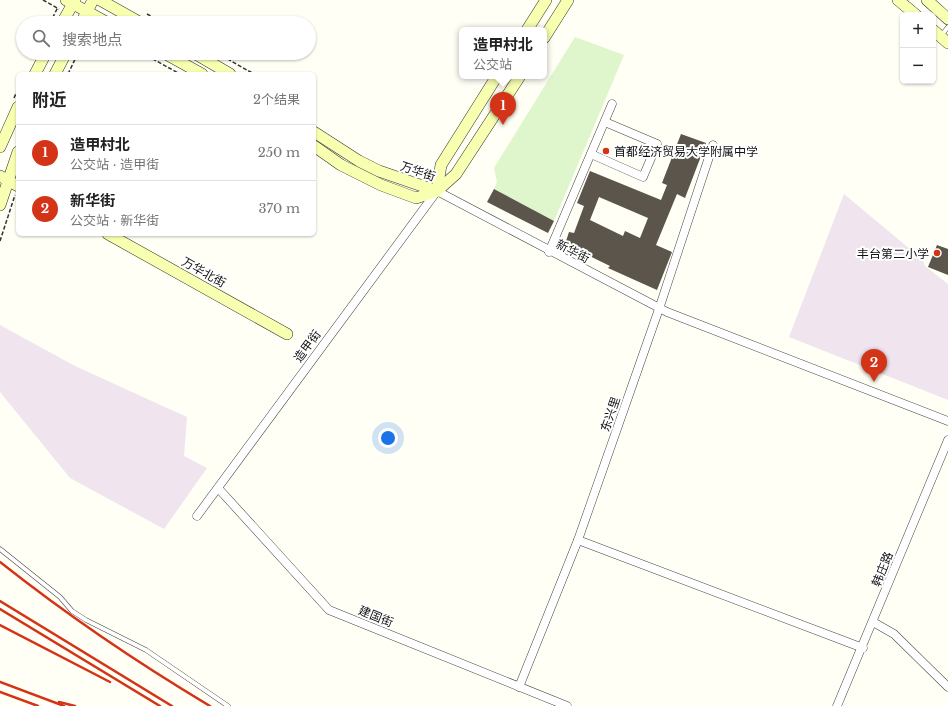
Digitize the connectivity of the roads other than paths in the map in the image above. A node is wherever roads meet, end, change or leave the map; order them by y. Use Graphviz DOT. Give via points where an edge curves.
graph roads {
  1 [pos="93,0"];
  2 [pos="100,0"];
  3 [pos="546,0"];
  4 [pos="568,0"];
  5 [pos="898,0"];
  6 [pos="927,0"];
  7 [pos="68,2"];
  8 [pos="87,12"];
  9 [pos="912,12"];
  10 [pos="64,16"];
  11 [pos="85,16"];
  12 [pos="95,16"];
  13 [pos="129,16"];
  14 [pos="948,19"];
  15 [pos="529,27"];
  16 [pos="948,27"];
  17 [pos="547,33"];
  18 [pos="941,36"];
  19 [pos="42,60"];
  20 [pos="62,60"];
  21 [pos="177,60"];
  22 [pos="206,60"];
  23 [pos="36,72"];
  24 [pos="56,72"];
  25 [pos="198,72"];
  26 [pos="227,72"];
  27 [pos="496,79"];
  28 [pos="518,79"];
  29 [pos="612,104"];
  30 [pos="16,111"];
  31 [pos="605,122"];
  32 [pos="316,133"];
  33 [pos="713,145"];
  34 [pos="0,147"];
  35 [pos="316,147"];
  36 [pos="591,154"];
  37 [pos="16,156"];
  38 [pos="4,178"];
  39 [pos="16,185"];
  40 [pos="437,191"];
  41 [pos="0,205"];
  42 [pos="112,236"];
  43 [pos="549,252"];
  44 [pos="659,309"];
  45 [pos="287,334"];
  46 [pos="948,421"];
  47 [pos="948,440"];
  48 [pos="218,488"];
  49 [pos="197,516"];
  50 [pos="578,540"];
  51 [pos="0,549"];
  52 [pos="873,622"];
  53 [pos="862,648"];
  54 [pos="519,687"];
  55 [pos="948,687"];
  56 [pos="552,703"];
  57 [pos="228,706"];
  58 [pos="567,706"];
  59 [pos="837,706"];
  1 -- 8 [label="main road"];
  2 -- 13 [label="main road"];
  3 -- 15 [label="main road"];
  4 -- 17 [label="main road"];
  5 -- 9 [label="main road"];
  6 -- 14 [label="main road"];
  7 -- 8 [label="main road"];
  7 -- 10 [label="main road"];
  8 -- 11 [label="main road"];
  8 -- 12 [label="main road"];
  16 -- 18 [label="lane"];
  19 -- 23 [label="main road"];
  20 -- 24 [label="main road"];
  21 -- 25 [label="main road"];
  22 -- 26 [label="main road"];
  27 -- 40 [label="main road, 造甲街" via="441,164"];
  28 -- 40 [label="main road, 造甲街" via="456,174"];
  29 -- 31 [label="street"];
  30 -- 34 [label="main road"];
  31 -- 36 [label="street"];
  31 -- 36 [label="street" via="657,144 643,176"];
  32 -- 40 [label="main road, 万华街" via="372,168"];
  33 -- 44 [label="street, 东兴里"];
  35 -- 40 [label="main road, 万华街" via="361,176 416,198"];
  36 -- 43 [label="street"];
  37 -- 38 [label="main road"];
  38 -- 39 [label="main road"];
  38 -- 41 [label="main road"];
  40 -- 43 [label="street, 新华街"];
  40 -- 48 [label="street, 造甲街"];
  42 -- 45 [label="main road, 万华北街"];
  43 -- 44 [label="street, 新华街"];
  44 -- 46 [label="street, 新华街"];
  44 -- 50 [label="street, 东兴里"];
  47 -- 52 [label="street, 韩庄路"];
  48 -- 49 [label="street, 造甲街"];
  48 -- 54 [label="street, 建国街" via="329,610"];
  50 -- 53 [label="street"];
  50 -- 54 [label="street, 东兴里"];
  51 -- 57 [label="lane" via="60,597 72,611 146,650"];
  52 -- 53 [label="street, 韩庄路"];
  52 -- 55 [label="street" via="894,634"];
  53 -- 59 [label="street, 韩庄路"];
  54 -- 56 [label="street, 建国街"];
  56 -- 58 [label="street, 建国街"];
}
